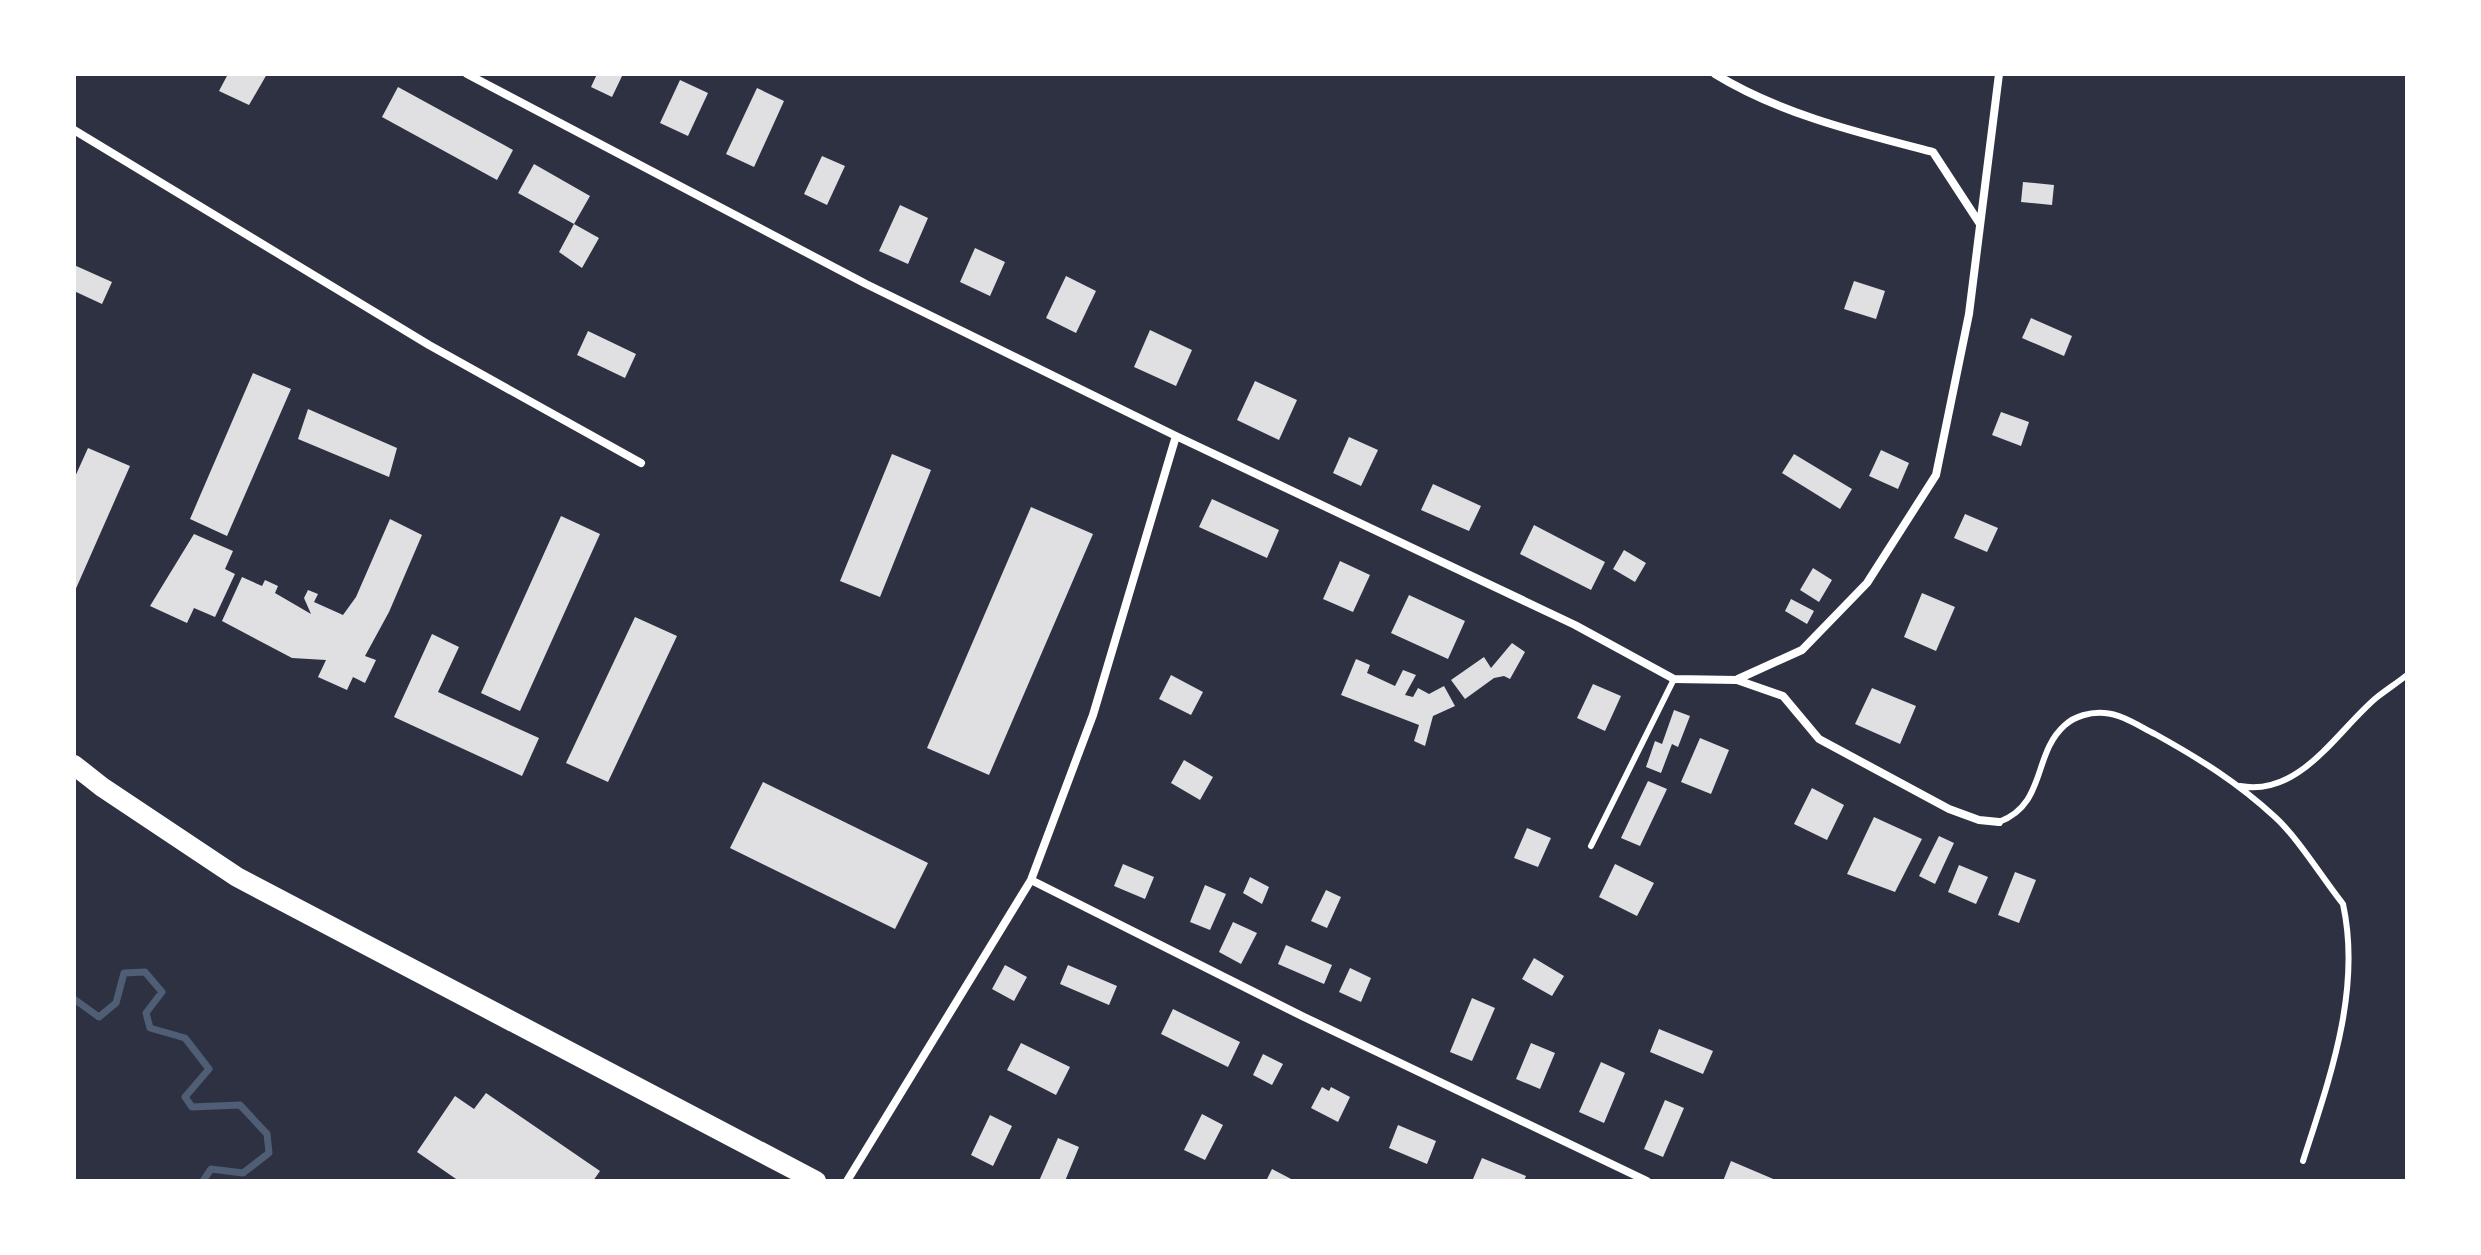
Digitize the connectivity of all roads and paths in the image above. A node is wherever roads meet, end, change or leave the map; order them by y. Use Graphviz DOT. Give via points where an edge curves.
graph roads {
  1 [pos="467,74"];
  2 [pos="1715,74"];
  3 [pos="1999,74"];
  4 [pos="74,130"];
  5 [pos="1981,225"];
  6 [pos="1176,436"];
  7 [pos="641,463"];
  8 [pos="2407,675"];
  9 [pos="1674,679"];
  10 [pos="1737,680"];
  11 [pos="74,765"];
  12 [pos="2236,785"];
  13 [pos="1999,822"];
  14 [pos="1591,846"];
  15 [pos="1031,880"];
  16 [pos="2303,1161"];
  17 [pos="816,1181"];
  18 [pos="847,1181"];
  19 [pos="1647,1181"];
  1 -- 6 [label="street" via="866,284"];
  2 -- 5 [label="street" via="1746,93 1933,152"];
  3 -- 5 [label="street"];
  4 -- 7 [label="street" via="429,345"];
  5 -- 10 [label="street" via="1936,475 1867,583 1802,650"];
  6 -- 9 [label="street" via="1575,625"];
  6 -- 15 [label="street" via="1093,715"];
  8 -- 12 [label="lane" via="2285,781 2255,789"];
  9 -- 10 [label="street"];
  9 -- 14 [label="lane"];
  10 -- 13 [label="street" via="1783,696 1819,739 1949,809"];
  11 -- 17 [label="main road" via="237,877"];
  12 -- 13 [label="lane" via="2212,765 2124,718 2092,713 2076,717 2053,738 2031,796 2012,818"];
  12 -- 16 [label="lane" via="2277,819 2343,904 2346,920 2345,1003 2333,1068"];
  15 -- 18 [label="street"];
  15 -- 19 [label="street"];
}
